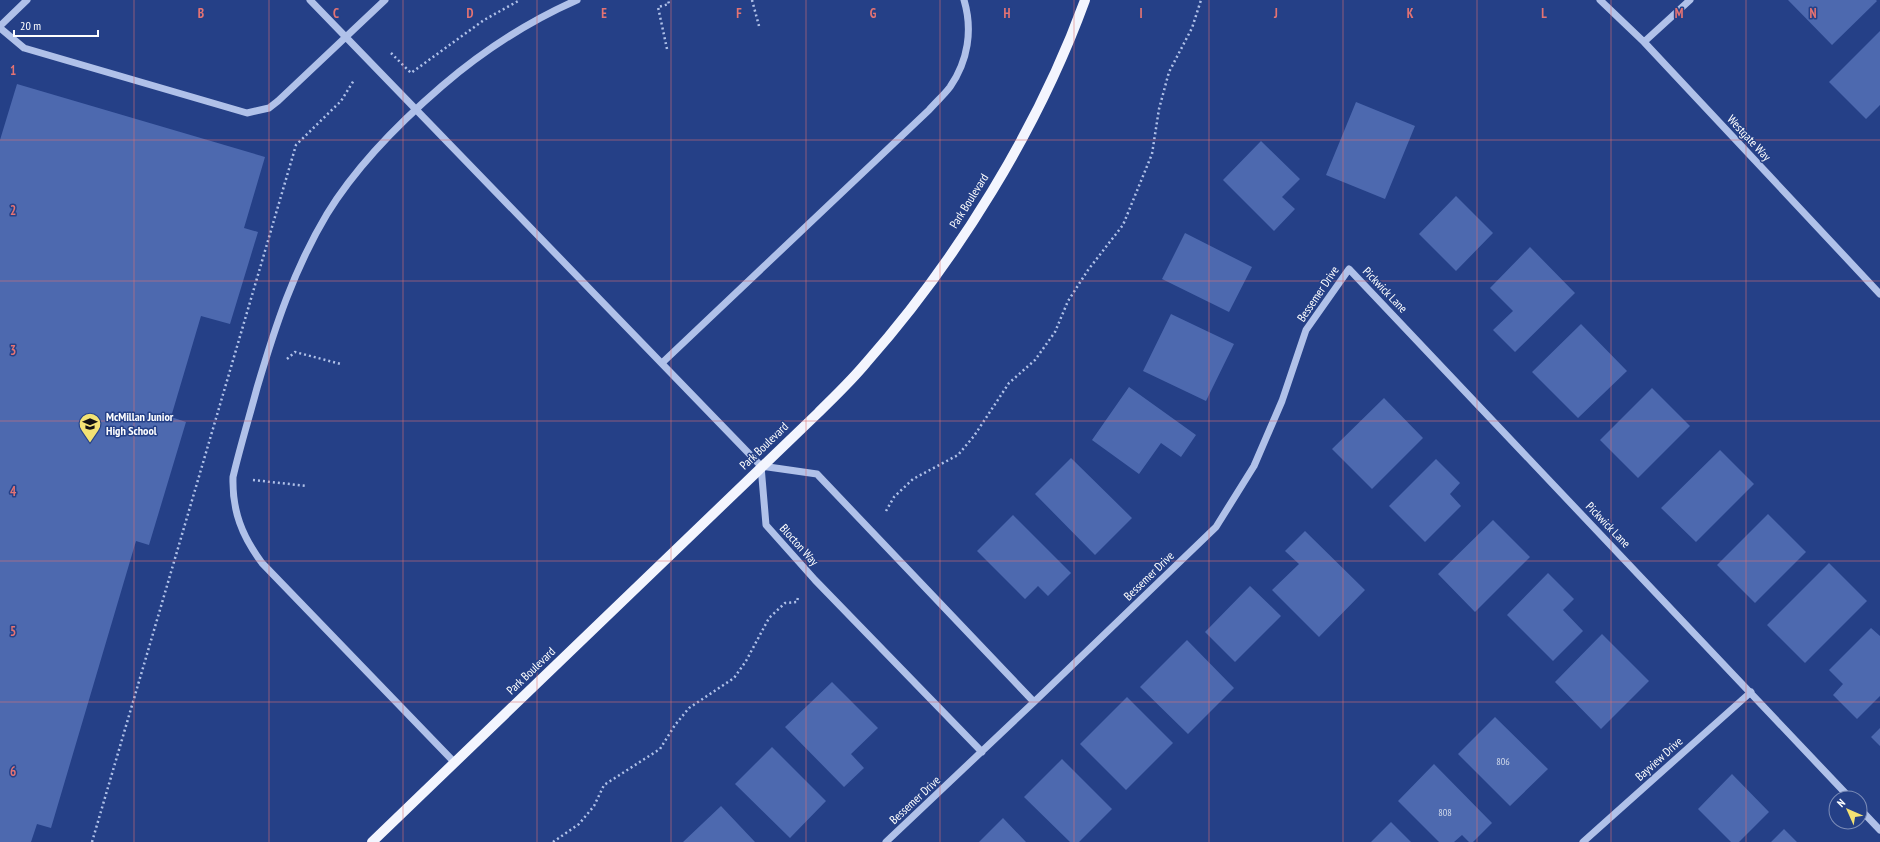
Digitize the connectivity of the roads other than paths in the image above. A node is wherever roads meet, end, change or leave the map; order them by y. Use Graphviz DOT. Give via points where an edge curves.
graph roads {
  1 [pos="27,0"];
  2 [pos="310,0"];
  3 [pos="385,0"];
  4 [pos="577,0"];
  5 [pos="964,0"];
  6 [pos="1085,0"];
  7 [pos="1600,0"];
  8 [pos="1690,0"];
  9 [pos="0,27"];
  10 [pos="346,38"];
  11 [pos="1644,42"];
  12 [pos="415,109"];
  13 [pos="1349,269"];
  14 [pos="1880,294"];
  15 [pos="662,363"];
  16 [pos="761,466"];
  17 [pos="1751,692"];
  18 [pos="1034,702"];
  19 [pos="982,752"];
  20 [pos="455,763"];
  21 [pos="1843,790"];
  22 [pos="1868,817"];
  23 [pos="1880,830"];
  24 [pos="372,842"];
  25 [pos="886,842"];
  26 [pos="1583,842"];
  1 -- 9 [label="street"];
  2 -- 10 [label="street"];
  3 -- 10 [label="street"];
  4 -- 12 [label="street" via="494,44"];
  5 -- 15 [label="street" via="969,38 964,61 950,86 923,116"];
  6 -- 16 [label="main road, Park Boulevard" via="1034,114 990,195 959,242 925,290 865,364"];
  7 -- 11 [label="street, Westgate Way"];
  8 -- 11 [label="street"];
  9 -- 10 [label="street" via="24,48 247,113 269,108"];
  10 -- 12 [label="street"];
  11 -- 14 [label="street, Westgate Way"];
  12 -- 15 [label="street"];
  12 -- 20 [label="street" via="346,187 325,219 299,268 276,324 238,457 233,477 233,495 235,513 242,531 249,547 262,563"];
  13 -- 17 [label="street, Pickwick Lane"];
  13 -- 18 [label="street, Bessemer Drive" via="1306,330 1282,401 1254,466 1216,526"];
  15 -- 16 [label="street"];
  16 -- 18 [label="street" via="818,474"];
  16 -- 19 [label="street, Blocton Way" via="766,525 815,580"];
  16 -- 20 [label="main road, Park Boulevard"];
  17 -- 21 [label="street, Pickwick Lane"];
  17 -- 26 [label="street, Bayview Drive"];
  18 -- 19 [label="street, Bessemer Drive"];
  19 -- 25 [label="street, Bessemer Drive"];
  20 -- 24 [label="main road, Park Boulevard"];
  22 -- 23 [label="street"];
}
